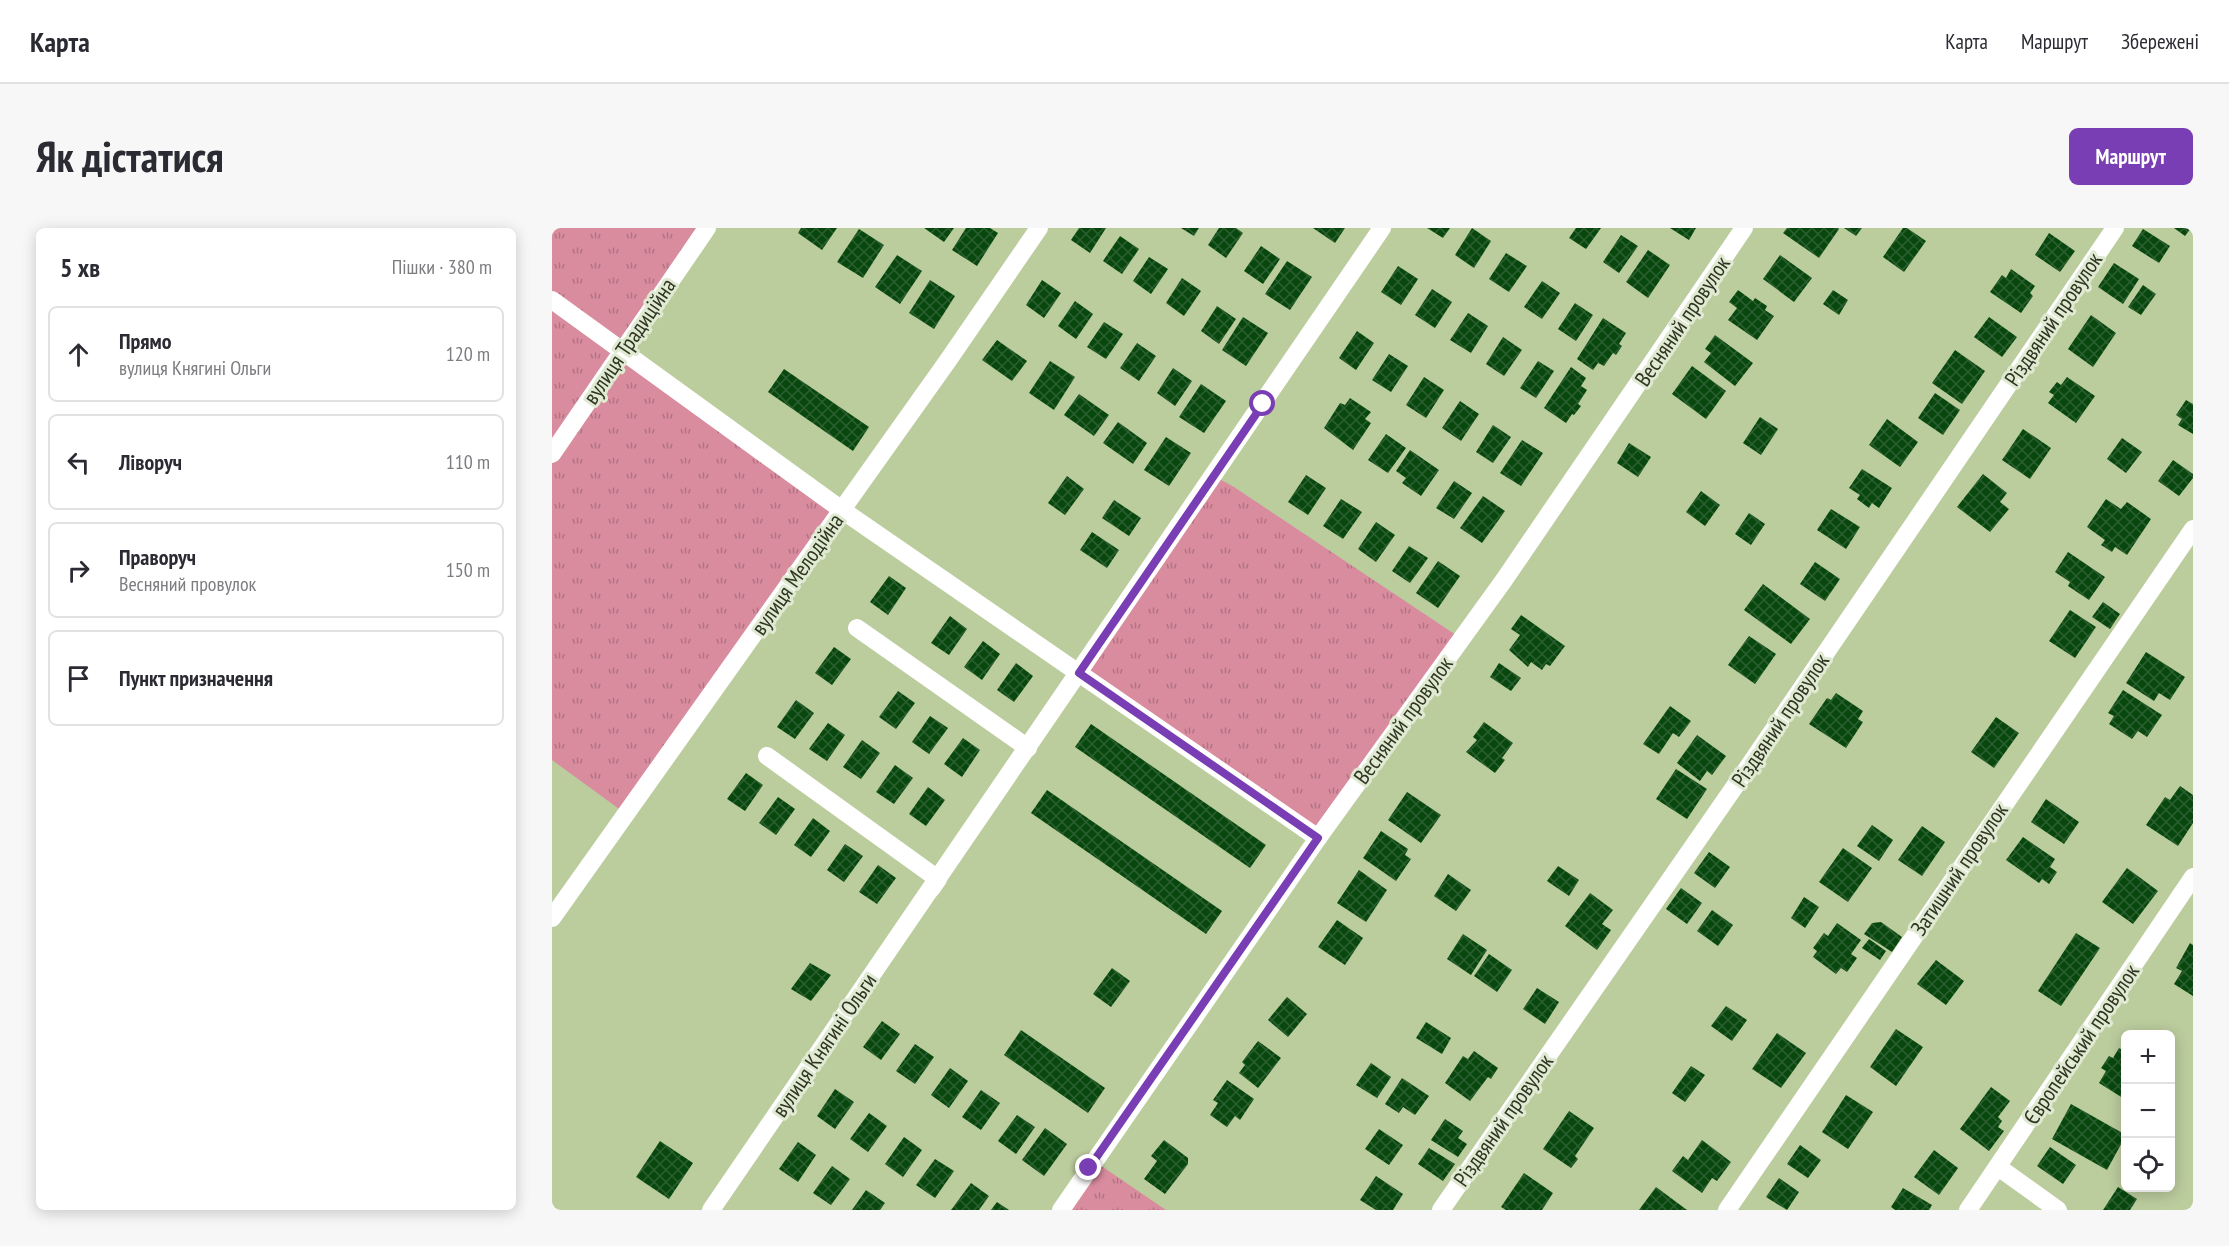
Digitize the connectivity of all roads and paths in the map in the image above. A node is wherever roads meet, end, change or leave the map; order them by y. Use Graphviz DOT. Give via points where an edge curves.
graph roads {
  1 [pos="707,228"];
  2 [pos="1039,228"];
  3 [pos="1382,228"];
  4 [pos="1744,228"];
  5 [pos="2115,228"];
  6 [pos="552,300"];
  7 [pos="622,351"];
  8 [pos="552,454"];
  9 [pos="842,510"];
  10 [pos="2193,529"];
  11 [pos="857,628"];
  12 [pos="1079,673"];
  13 [pos="1028,748"];
  14 [pos="767,756"];
  15 [pos="1318,838"];
  16 [pos="2193,877"];
  17 [pos="938,879"];
  18 [pos="552,918"];
  19 [pos="1998,1167"];
  20 [pos="711,1210"];
  21 [pos="1061,1210"];
  22 [pos="1441,1210"];
  23 [pos="1727,1210"];
  24 [pos="1968,1210"];
  25 [pos="2058,1210"];
  1 -- 7 [label="street, вулиця Традиційна"];
  2 -- 9 [label="street, вулиця Мелодійна"];
  3 -- 12 [label="street"];
  4 -- 15 [label="street, Весняний провулок" via="1504,580"];
  5 -- 22 [label="street, Різдвяний провулок"];
  6 -- 7 [label="street"];
  7 -- 8 [label="street, вулиця Традиційна"];
  7 -- 9 [label="street"];
  9 -- 12 [label="street"];
  9 -- 18 [label="street, вулиця Мелодійна"];
  10 -- 23 [label="street, Затишний провулок"];
  11 -- 13 [label="street"];
  12 -- 13 [label="street"];
  12 -- 15 [label="street"];
  13 -- 17 [label="street"];
  14 -- 17 [label="street"];
  15 -- 21 [label="street, Весняний провулок"];
  16 -- 19 [label="street, Європейський провулок"];
  17 -- 20 [label="street"];
  19 -- 24 [label="street, Європейський провулок"];
  19 -- 25 [label="street"];
}
